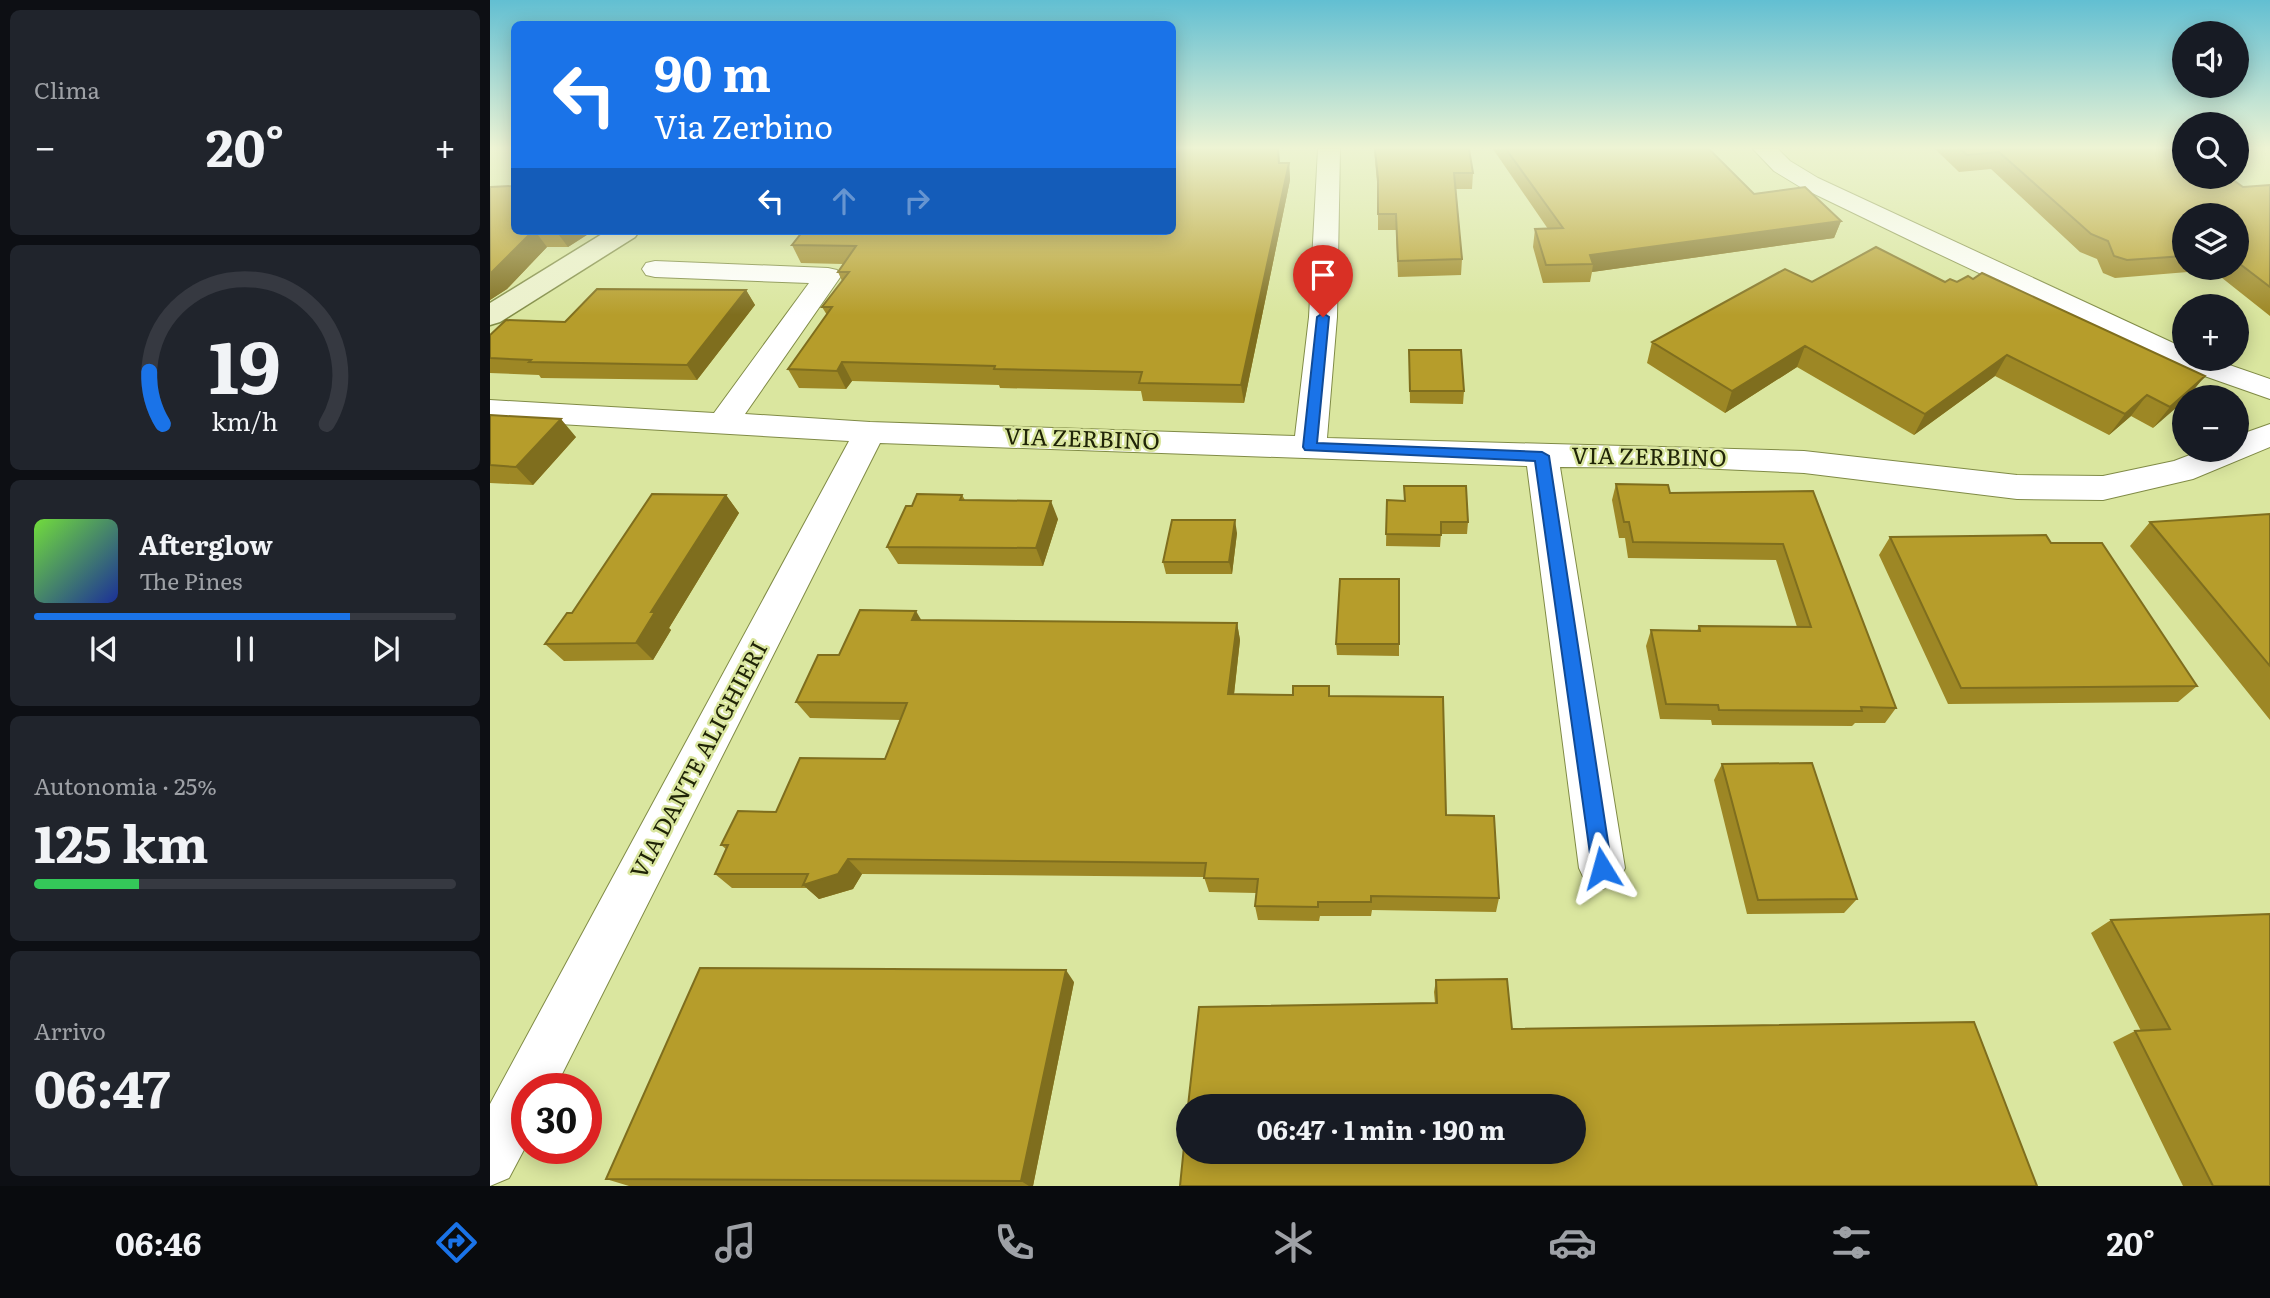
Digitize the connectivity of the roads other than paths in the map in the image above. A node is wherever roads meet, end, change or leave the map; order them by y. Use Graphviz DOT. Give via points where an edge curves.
graph roads {
  1 [pos="1327,204"];
  2 [pos="1855,204"];
  3 [pos="620,235"];
  4 [pos="655,269"];
  5 [pos="490,316"];
  6 [pos="2270,389"];
  7 [pos="490,410"];
  8 [pos="722,424"];
  9 [pos="870,432"];
  10 [pos="2270,435"];
  11 [pos="2249,443"];
  12 [pos="1310,447"];
  13 [pos="1542,456"];
  14 [pos="2203,462"];
  15 [pos="1602,868"];
  16 [pos="490,1159"];
  1 -- 12 [label="street" via="1323,317"];
  2 -- 6 [label="street" via="2186,360"];
  3 -- 5 [label="street"];
  4 -- 8 [label="street" via="828,276"];
  7 -- 8 [label="street, VIA ZERBINO"];
  8 -- 9 [label="street, VIA ZERBINO"];
  9 -- 12 [label="street, VIA ZERBINO"];
  9 -- 16 [label="street, VIA DANTE ALIGHIERI"];
  10 -- 11 [label="street, VIA ZERBINO"];
  12 -- 13 [label="street, VIA ZERBINO"];
  13 -- 14 [label="street, VIA ZERBINO" via="1653,455 1804,462 2017,487 2103,488"];
  13 -- 15 [label="street"];
}
